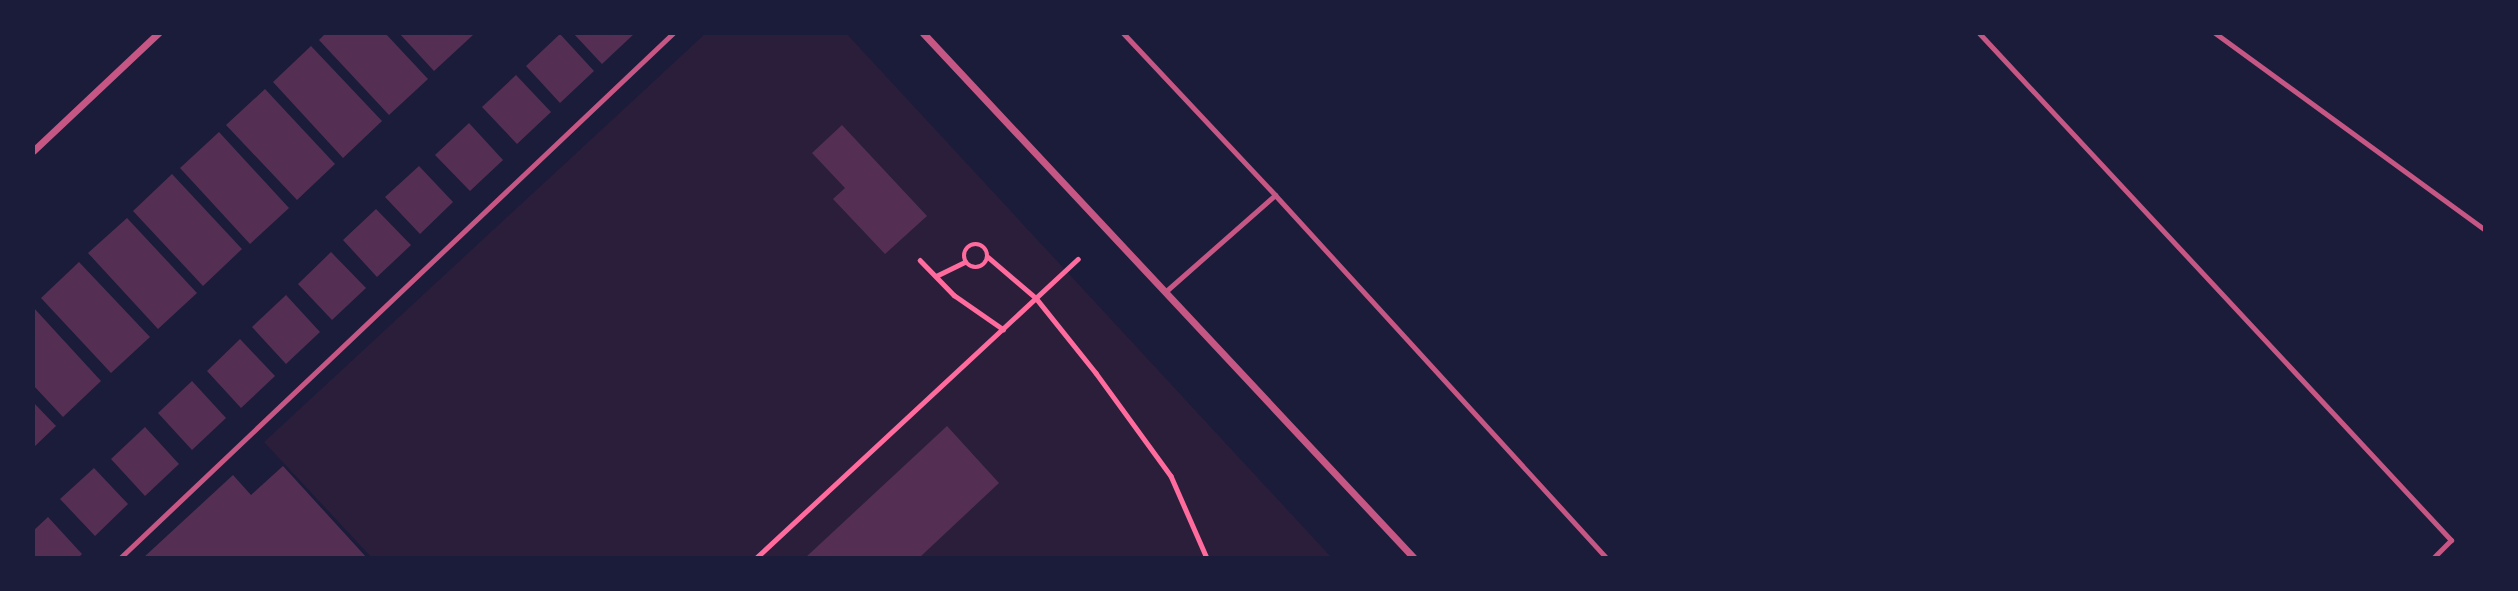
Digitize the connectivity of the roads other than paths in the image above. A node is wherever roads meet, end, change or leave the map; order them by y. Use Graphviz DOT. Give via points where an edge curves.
graph roads {
  1 [pos="158,33"];
  2 [pos="673,33"];
  3 [pos="923,33"];
  4 [pos="1123,33"];
  5 [pos="1979,33"];
  6 [pos="2215,33"];
  7 [pos="33,151"];
  8 [pos="1275,195"];
  9 [pos="2485,230"];
  10 [pos="1166,292"];
  11 [pos="120,558"];
  12 [pos="1414,558"];
  13 [pos="1607,558"];
  14 [pos="2433,558"];
  1 -- 7 [label="street"];
  2 -- 11 [label="lane"];
  3 -- 10 [label="street"];
  4 -- 8 [label="lane"];
  5 -- 14 [label="lane" via="2451,540"];
  6 -- 9 [label="lane"];
  8 -- 10 [label="lane"];
  8 -- 13 [label="lane"];
  10 -- 12 [label="street"];
}
